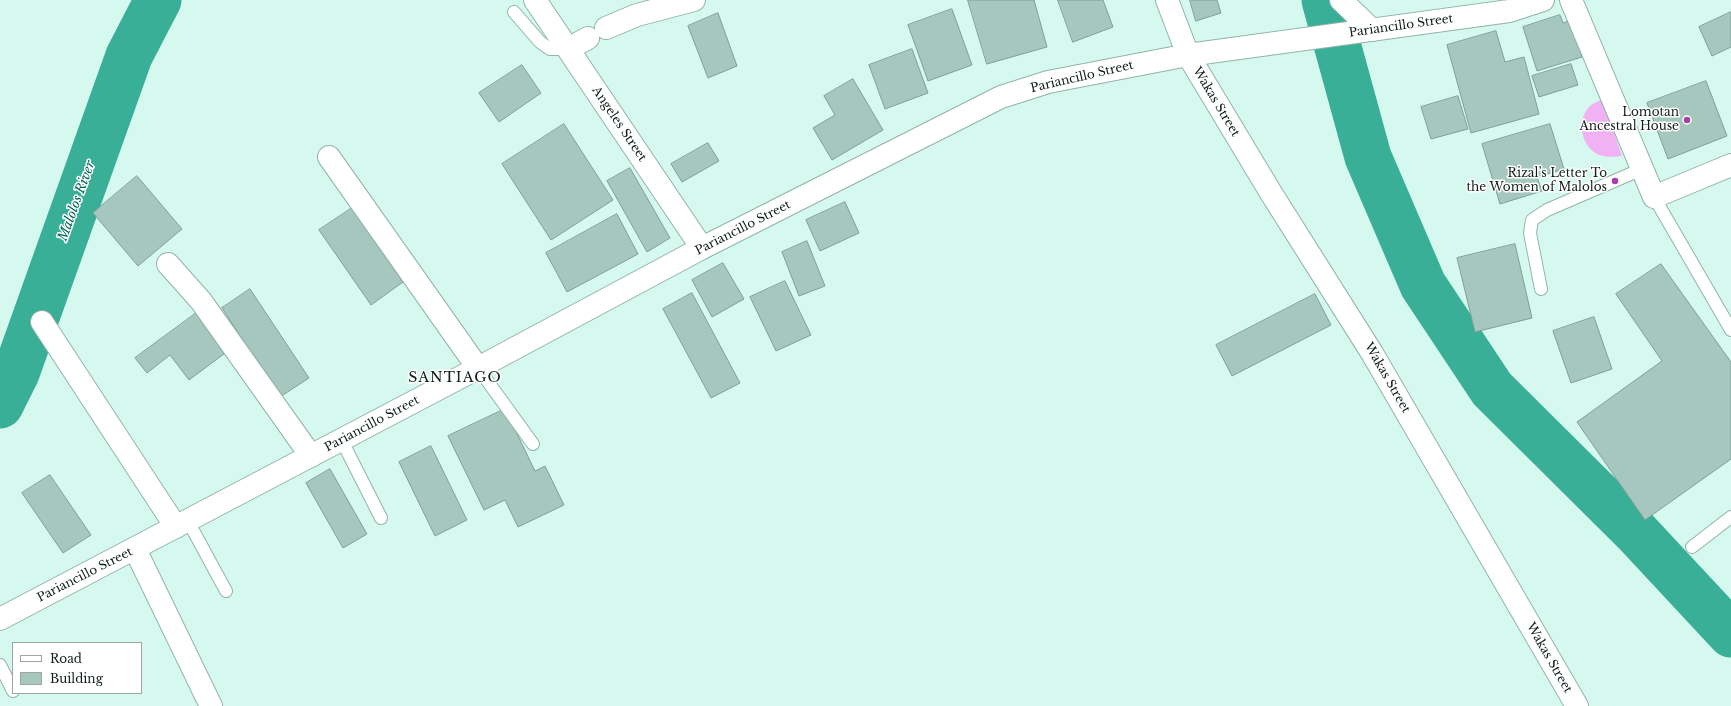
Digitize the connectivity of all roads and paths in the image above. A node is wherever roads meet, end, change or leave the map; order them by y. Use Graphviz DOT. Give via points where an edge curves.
graph roads {
  1 [pos="535,0"];
  2 [pos="694,0"];
  3 [pos="1167,0"];
  4 [pos="1341,0"];
  5 [pos="1543,0"];
  6 [pos="1571,0"];
  7 [pos="514,12"];
  8 [pos="1367,30"];
  9 [pos="568,49"];
  10 [pos="1188,55"];
  11 [pos="329,157"];
  12 [pos="1731,165"];
  13 [pos="1642,169"];
  14 [pos="1654,197"];
  15 [pos="702,248"];
  16 [pos="168,264"];
  17 [pos="1541,289"];
  18 [pos="42,322"];
  19 [pos="1731,330"];
  20 [pos="478,368"];
  21 [pos="341,439"];
  22 [pos="533,444"];
  23 [pos="311,456"];
  24 [pos="1731,517"];
  25 [pos="381,518"];
  26 [pos="182,524"];
  27 [pos="1692,547"];
  28 [pos="135,549"];
  29 [pos="226,591"];
  30 [pos="0,619"];
  31 [pos="0,665"];
  32 [pos="12,689"];
  33 [pos="211,706"];
  34 [pos="1577,706"];
  1 -- 9 [label="street, Angeles Street"];
  2 -- 9 [label="street" via="637,15"];
  3 -- 10 [label="street, Wakas Street"];
  4 -- 8 [label="street"];
  5 -- 8 [label="street, Pariancillo Street" via="1509,11"];
  6 -- 13 [label="street"];
  7 -- 9 [label="lane" via="540,42 550,48"];
  8 -- 10 [label="street, Pariancillo Street"];
  9 -- 15 [label="street, Angeles Street"];
  10 -- 15 [label="street, Pariancillo Street" via="1048,82 1001,97"];
  10 -- 34 [label="street, Wakas Street" via="1372,353"];
  11 -- 20 [label="street"];
  12 -- 14 [label="street"];
  13 -- 14 [label="street"];
  13 -- 17 [label="lane" via="1547,210 1532,220 1530,234"];
  14 -- 19 [label="lane"];
  15 -- 20 [label="street, Pariancillo Street"];
  16 -- 23 [label="street" via="201,301"];
  18 -- 26 [label="street"];
  20 -- 21 [label="street, Pariancillo Street"];
  20 -- 22 [label="lane"];
  21 -- 23 [label="street, Pariancillo Street"];
  21 -- 25 [label="lane"];
  23 -- 26 [label="street, Pariancillo Street"];
  24 -- 27 [label="lane"];
  26 -- 28 [label="street, Pariancillo Street"];
  26 -- 29 [label="lane"];
  28 -- 30 [label="street, Pariancillo Street"];
  28 -- 33 [label="street"];
  31 -- 32 [label="lane"];
}
